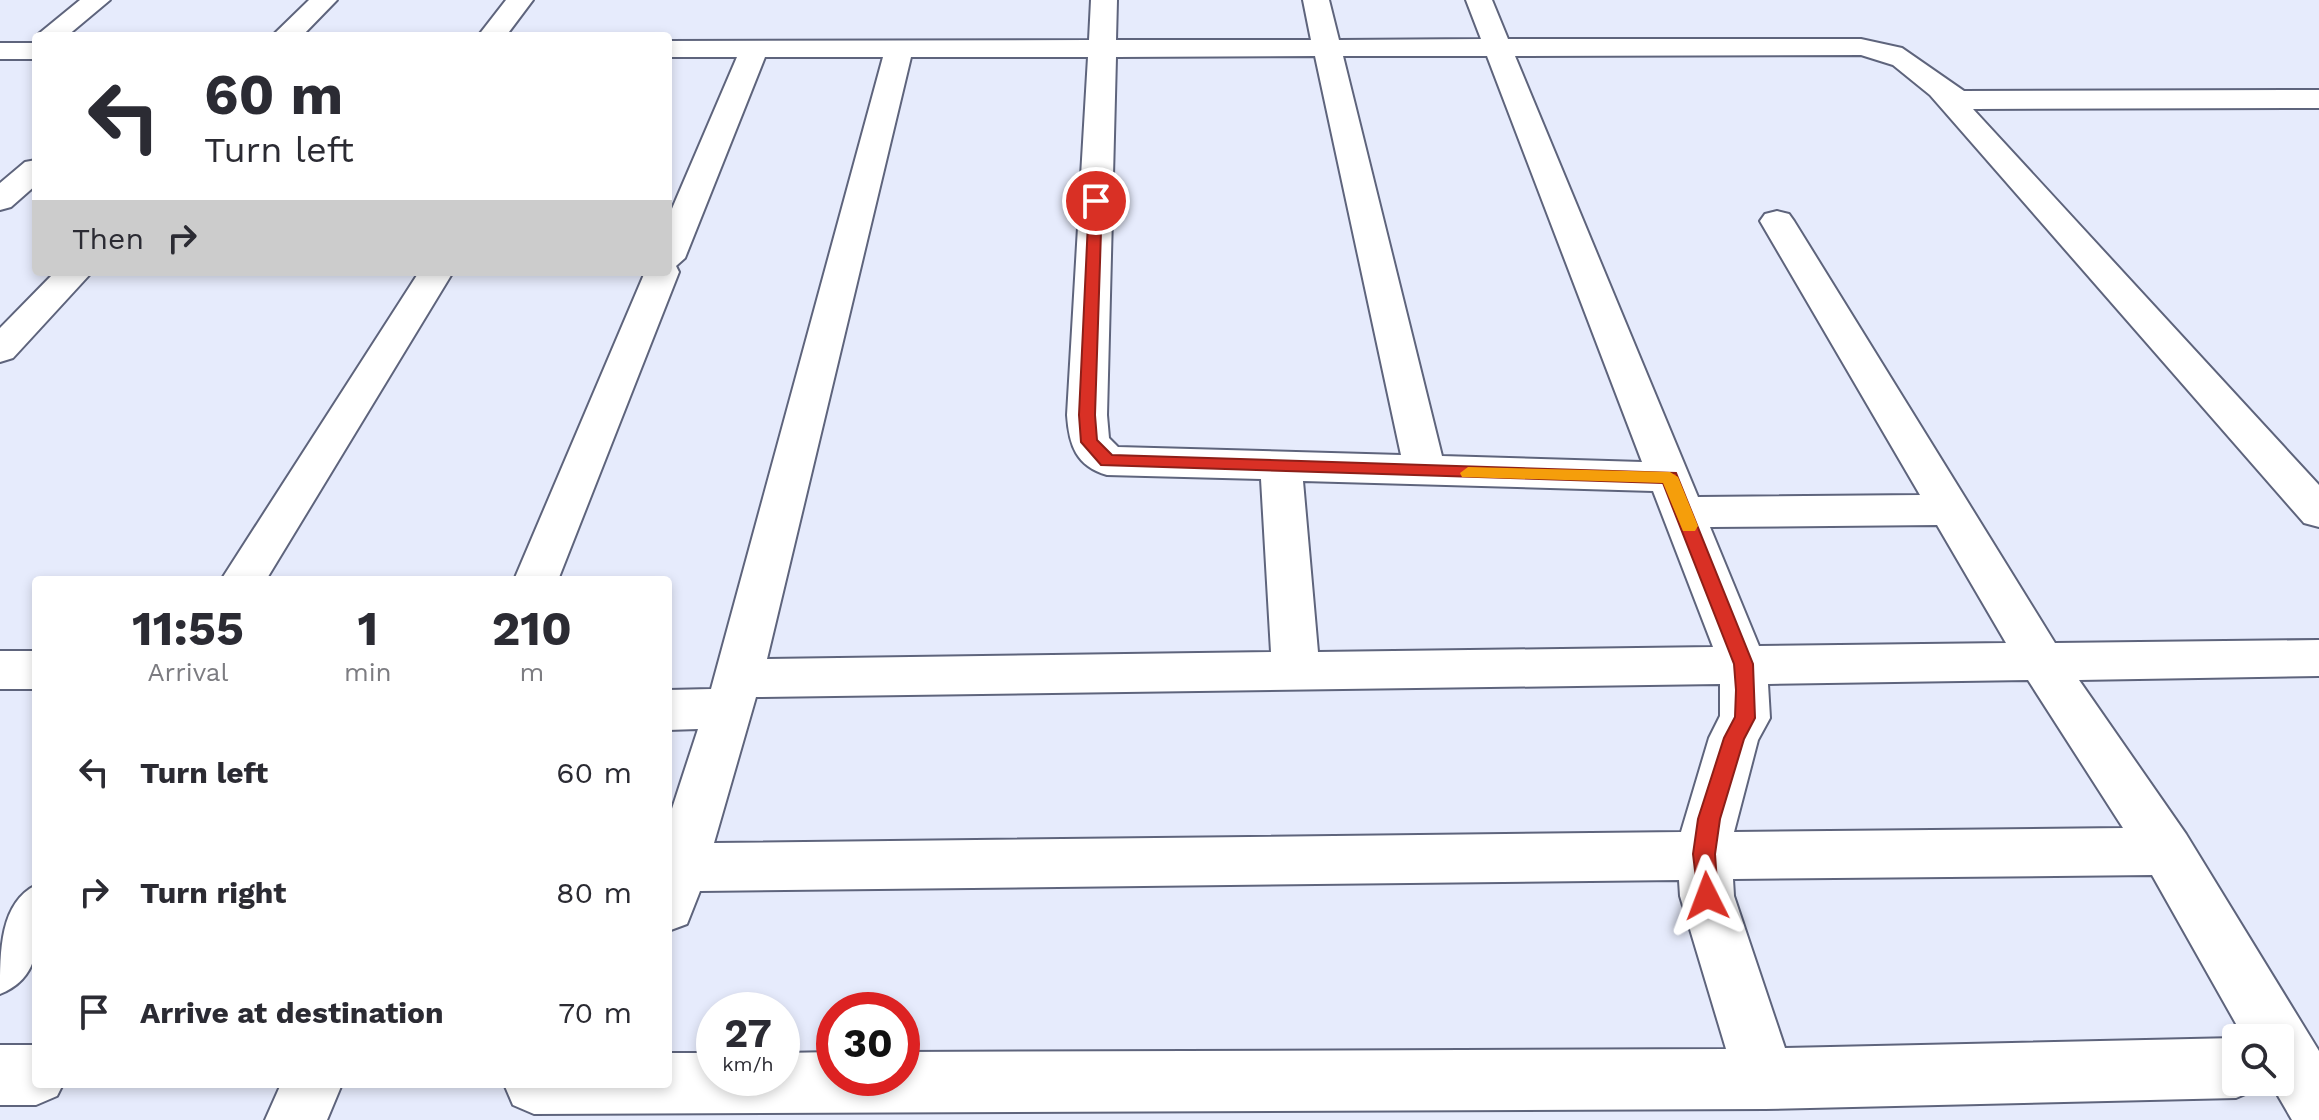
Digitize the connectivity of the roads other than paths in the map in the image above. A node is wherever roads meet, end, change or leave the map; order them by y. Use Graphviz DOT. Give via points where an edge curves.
graph roads {
  1 [pos="97,0"];
  2 [pos="324,0"];
  3 [pos="520,0"];
  4 [pos="1104,0"];
  5 [pos="1316,0"];
  6 [pos="1479,0"];
  7 [pos="56,32"];
  8 [pos="290,32"];
  9 [pos="495,32"];
  10 [pos="32,47"];
  11 [pos="1102,48"];
  12 [pos="672,49"];
  13 [pos="754,49"];
  14 [pos="899,49"];
  15 [pos="1327,50"];
  16 [pos="0,51"];
  17 [pos="1500,51"];
  18 [pos="1943,93"];
  19 [pos="2319,99"];
  20 [pos="32,172"];
  21 [pos="0,200"];
  22 [pos="1777,221"];
  23 [pos="672,248"];
  24 [pos="71,276"];
  25 [pos="433,276"];
  26 [pos="660,276"];
  27 [pos="0,350"];
  28 [pos="1281,468"];
  29 [pos="1425,472"];
  30 [pos="1676,495"];
  31 [pos="1951,510"];
  32 [pos="2318,510"];
  33 [pos="246,576"];
  34 [pos="538,576"];
  35 [pos="2319,658"];
  36 [pos="2041,661"];
  37 [pos="1743,664"];
  38 [pos="0,670"];
  39 [pos="32,670"];
  40 [pos="1296,671"];
  41 [pos="734,693"];
  42 [pos="672,709"];
  43 [pos="2167,851"];
  44 [pos="1704,854"];
  45 [pos="674,886"];
  46 [pos="32,916"];
  47 [pos="0,967"];
  48 [pos="2295,1065"];
  49 [pos="2222,1068"];
  50 [pos="0,1075"];
  51 [pos="32,1075"];
  52 [pos="1765,1079"];
  53 [pos="310,1088"];
  54 [pos="557,1088"];
  55 [pos="609,1097"];
  56 [pos="296,1120"];
  1 -- 7 [label="street"];
  2 -- 8 [label="street"];
  3 -- 9 [label="street"];
  4 -- 11 [label="street"];
  5 -- 15 [label="street"];
  6 -- 17 [label="street"];
  10 -- 16 [label="street"];
  11 -- 14 [label="street"];
  11 -- 15 [label="street"];
  11 -- 28 [label="street" via="1089,442 1107,461"];
  12 -- 13 [label="street"];
  13 -- 14 [label="street"];
  13 -- 23 [label="street"];
  14 -- 41 [label="street"];
  15 -- 17 [label="street"];
  15 -- 29 [label="street"];
  17 -- 18 [label="street" via="1878,48 1895,52"];
  17 -- 30 [label="street"];
  18 -- 19 [label="street" via="1979,101"];
  18 -- 32 [label="street"];
  20 -- 21 [label="street"];
  22 -- 31 [label="street"];
  24 -- 27 [label="street"];
  25 -- 33 [label="street"];
  26 -- 34 [label="street"];
  28 -- 29 [label="street"];
  28 -- 40 [label="street"];
  29 -- 30 [label="street"];
  30 -- 31 [label="street"];
  30 -- 37 [label="street"];
  31 -- 36 [label="street"];
  35 -- 36 [label="street"];
  36 -- 37 [label="street"];
  36 -- 43 [label="street"];
  37 -- 40 [label="street"];
  37 -- 44 [label="street" via="1745,718 1709,819"];
  38 -- 39 [label="street"];
  40 -- 41 [label="street"];
  41 -- 42 [label="street"];
  41 -- 45 [label="street"];
  43 -- 44 [label="street"];
  43 -- 48 [label="street"];
  44 -- 45 [label="street"];
  44 -- 52 [label="street" via="1707,896"];
  46 -- 47 [label="street"];
  49 -- 52 [label="street"];
  50 -- 51 [label="street"];
  52 -- 55 [label="street"];
  53 -- 56 [label="street"];
  54 -- 55 [label="street"];
}
